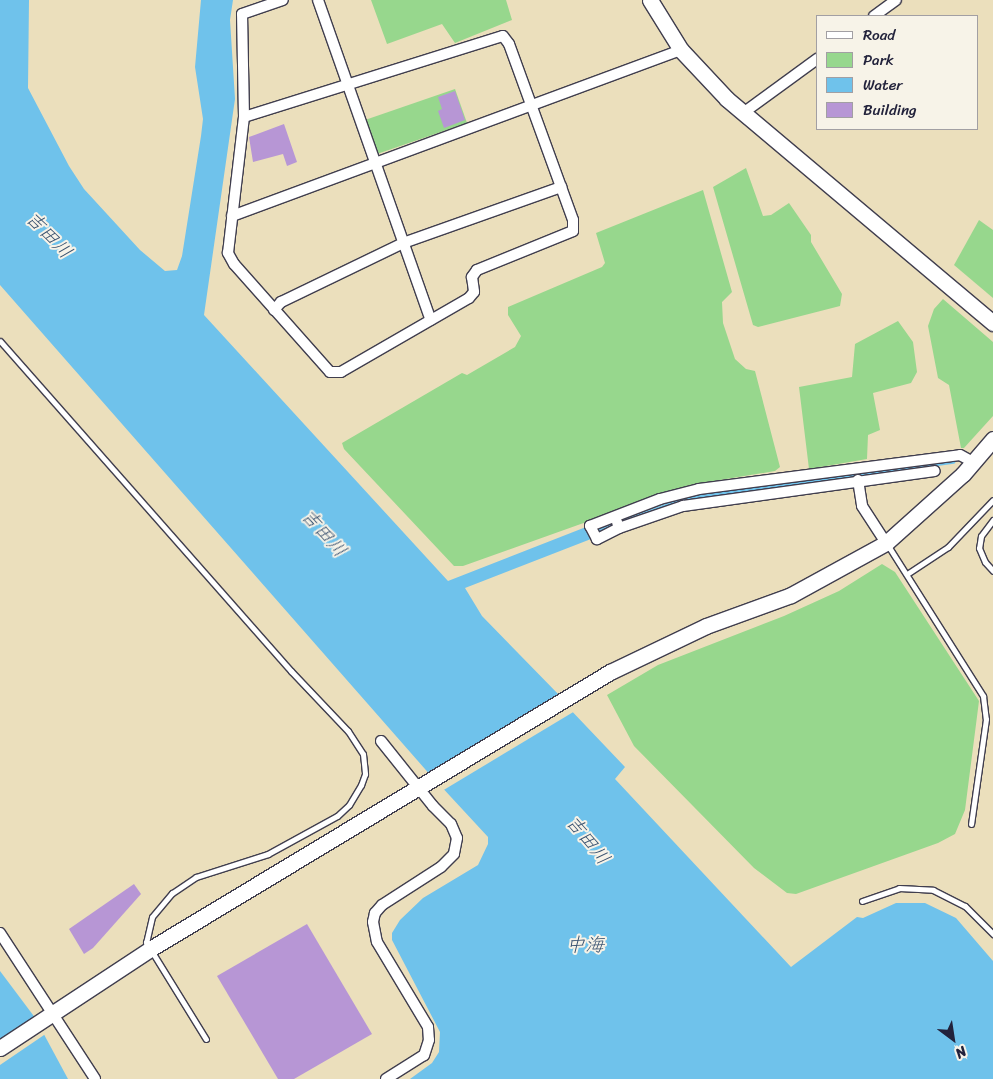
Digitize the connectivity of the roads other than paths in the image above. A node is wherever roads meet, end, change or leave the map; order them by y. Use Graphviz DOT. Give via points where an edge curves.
graph roads {
  1 [pos="283,0"];
  2 [pos="318,0"];
  3 [pos="650,0"];
  4 [pos="896,0"];
  5 [pos="875,15"];
  6 [pos="681,50"];
  7 [pos="816,60"];
  8 [pos="346,85"];
  9 [pos="532,105"];
  10 [pos="743,114"];
  11 [pos="244,117"];
  12 [pos="376,164"];
  13 [pos="561,188"];
  14 [pos="232,216"];
  15 [pos="404,243"];
  16 [pos="274,310"];
  17 [pos="431,320"];
  18 [pos="993,323"];
  19 [pos="0,341"];
  20 [pos="993,439"];
  21 [pos="973,462"];
  22 [pos="935,471"];
  23 [pos="788,477"];
  24 [pos="858,480"];
  25 [pos="790,489"];
  26 [pos="993,500"];
  27 [pos="993,520"];
  28 [pos="617,522"];
  29 [pos="594,534"];
  30 [pos="886,544"];
  31 [pos="993,571"];
  32 [pos="906,574"];
  33 [pos="381,741"];
  34 [pos="425,786"];
  35 [pos="971,824"];
  36 [pos="862,901"];
  37 [pos="0,933"];
  38 [pos="993,934"];
  39 [pos="150,949"];
  40 [pos="53,1012"];
  41 [pos="206,1040"];
  42 [pos="0,1048"];
  43 [pos="95,1079"];
  44 [pos="386,1079"];
  1 -- 11 [label="street" via="242,14"];
  2 -- 8 [label="street"];
  3 -- 6 [label="street"];
  4 -- 5 [label="street"];
  6 -- 9 [label="street"];
  6 -- 10 [label="street"];
  7 -- 10 [label="street"];
  8 -- 9 [label="street" via="501,36 508,40"];
  8 -- 11 [label="street"];
  8 -- 12 [label="street"];
  9 -- 12 [label="street"];
  9 -- 13 [label="street"];
  10 -- 18 [label="street"];
  11 -- 14 [label="street"];
  12 -- 14 [label="street"];
  12 -- 15 [label="street"];
  13 -- 15 [label="street"];
  13 -- 17 [label="street" via="573,220 573,231 477,270 472,277 474,292 469,298"];
  14 -- 16 [label="street" via="228,253 231,260"];
  15 -- 16 [label="street" via="281,302"];
  15 -- 17 [label="street"];
  16 -- 17 [label="street" via="328,370 337,374"];
  19 -- 39 [label="lane" via="291,671 348,731 363,754 365,774 349,805 327,823 268,854 184,883 152,917 145,935"];
  20 -- 21 [label="street"];
  21 -- 23 [label="street" via="960,455"];
  21 -- 30 [label="street" via="918,518"];
  22 -- 24 [label="street"];
  23 -- 25 [label="street"];
  23 -- 28 [label="street" via="685,492"];
  24 -- 25 [label="street"];
  24 -- 30 [label="street" via="862,506"];
  25 -- 28 [label="street"];
  26 -- 32 [label="lane" via="948,547"];
  27 -- 31 [label="lane" via="981,536 978,548 984,562"];
  28 -- 29 [label="street" via="590,526"];
  30 -- 32 [label="lane"];
  30 -- 34 [label="street" via="791,595 706,626 619,668"];
  32 -- 35 [label="lane" via="979,687 985,703 986,719"];
  33 -- 34 [label="street"];
  34 -- 39 [label="street"];
  34 -- 44 [label="street" via="452,824 457,838 454,854 441,867 382,905 375,913 373,922 377,942 428,1027 424,1055"];
  36 -- 38 [label="lane" via="899,888 933,890 965,906"];
  37 -- 40 [label="street"];
  39 -- 40 [label="street"];
  39 -- 41 [label="lane"];
  40 -- 42 [label="street"];
  40 -- 43 [label="street"];
}
